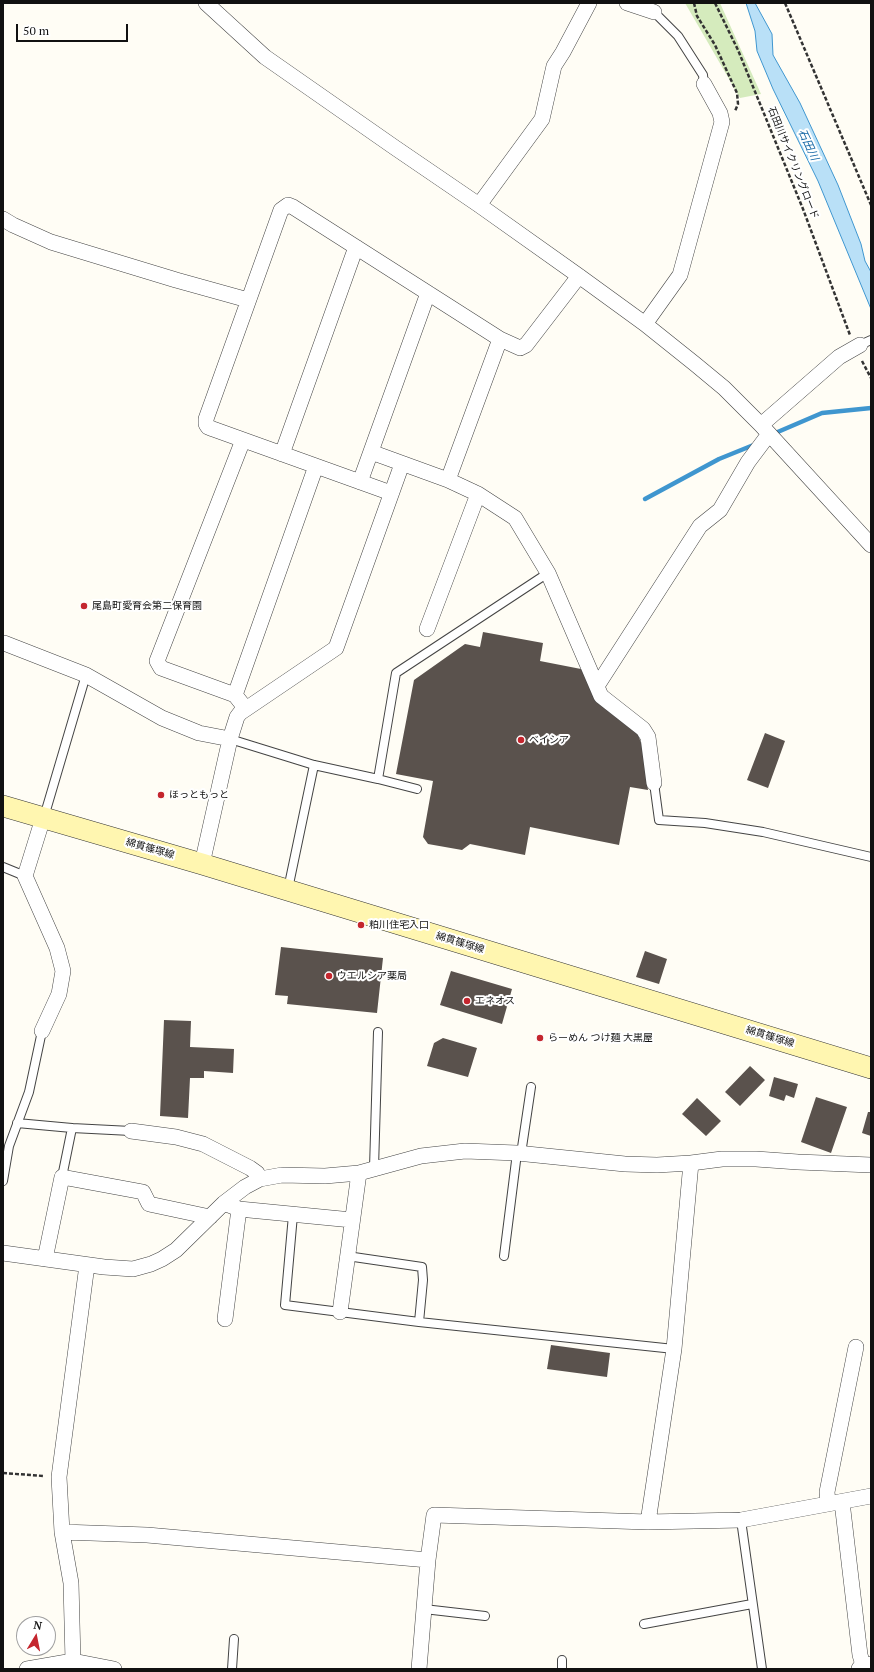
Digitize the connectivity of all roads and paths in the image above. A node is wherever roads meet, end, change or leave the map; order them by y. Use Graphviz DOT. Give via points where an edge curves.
graph roads {
  1 [pos="206,3"];
  2 [pos="589,3"];
  3 [pos="627,3"];
  4 [pos="694,3"];
  5 [pos="715,3"];
  6 [pos="785,3"];
  7 [pos="654,12"];
  8 [pos="704,84"];
  9 [pos="733,115"];
  10 [pos="479,205"];
  11 [pos="871,205"];
  12 [pos="3,219"];
  13 [pos="356,247"];
  14 [pos="579,276"];
  15 [pos="428,293"];
  16 [pos="248,300"];
  17 [pos="645,324"];
  18 [pos="849,333"];
  19 [pos="500,339"];
  20 [pos="864,346"];
  21 [pos="871,378"];
  22 [pos="765,430"];
  23 [pos="243,440"];
  24 [pos="371,452"];
  25 [pos="282,454"];
  26 [pos="402,464"];
  27 [pos="316,466"];
  28 [pos="448,480"];
  29 [pos="360,482"];
  30 [pos="391,493"];
  31 [pos="478,494"];
  32 [pos="871,545"];
  33 [pos="548,573"];
  34 [pos="428,629"];
  35 [pos="4,643"];
  36 [pos="86,675"];
  37 [pos="596,686"];
  38 [pos="235,695"];
  39 [pos="246,709"];
  40 [pos="230,739"];
  41 [pos="314,765"];
  42 [pos="378,779"];
  43 [pos="654,783"];
  44 [pos="416,789"];
  45 [pos="3,806"];
  46 [pos="43,818"];
  47 [pos="871,857"];
  48 [pos="202,864"];
  49 [pos="3,867"];
  50 [pos="25,876"];
  51 [pos="288,890"];
  52 [pos="42,1030"];
  53 [pos="378,1032"];
  54 [pos="871,1068"];
  55 [pos="531,1087"];
  56 [pos="18,1123"];
  57 [pos="72,1128"];
  58 [pos="131,1131"];
  59 [pos="519,1153"];
  60 [pos="691,1164"];
  61 [pos="871,1165"];
  62 [pos="374,1168"];
  63 [pos="359,1173"];
  64 [pos="62,1177"];
  65 [pos="260,1179"];
  66 [pos="3,1181"];
  67 [pos="224,1203"];
  68 [pos="238,1209"];
  69 [pos="293,1215"];
  70 [pos="210,1217"];
  71 [pos="352,1220"];
  72 [pos="3,1253"];
  73 [pos="347,1256"];
  74 [pos="504,1256"];
  75 [pos="45,1259"];
  76 [pos="87,1265"];
  77 [pos="340,1312"];
  78 [pos="225,1319"];
  79 [pos="419,1322"];
  80 [pos="856,1347"];
  81 [pos="674,1349"];
  82 [pos="3,1473"];
  83 [pos="59,1477"];
  84 [pos="871,1496"];
  85 [pos="835,1502"];
  86 [pos="741,1520"];
  87 [pos="648,1522"];
  88 [pos="62,1532"];
  89 [pos="428,1560"];
  90 [pos="752,1604"];
  91 [pos="424,1609"];
  92 [pos="485,1616"];
  93 [pos="644,1624"];
  94 [pos="234,1639"];
  95 [pos="562,1660"];
  96 [pos="73,1661"];
  97 [pos="865,1667"];
  98 [pos="27,1669"];
  99 [pos="114,1669"];
  100 [pos="232,1669"];
  101 [pos="419,1669"];
  102 [pos="562,1669"];
  103 [pos="762,1669"];
  1 -- 10 [label="street" via="265,57"];
  2 -- 10 [label="street" via="554,66 542,119"];
  3 -- 7 [label="street"];
  4 -- 9 [label="path" via="697,16 715,45 737,92 738,104"];
  5 -- 18 [label="path, 石田川サイクリングロード" via="738,50 800,202"];
  6 -- 11 [label="path"];
  7 -- 8 [label="lane" via="678,36 703,74"];
  8 -- 17 [label="street" via="720,113 722,122 680,275"];
  10 -- 14 [label="street"];
  12 -- 16 [label="street" via="50,242"];
  13 -- 15 [label="street"];
  13 -- 16 [label="street" via="293,207 285,206"];
  13 -- 25 [label="street"];
  14 -- 17 [label="street"];
  14 -- 19 [label="street" via="526,345 520,348"];
  15 -- 19 [label="street"];
  15 -- 24 [label="street"];
  16 -- 23 [label="street" via="206,419 208,427"];
  17 -- 22 [label="street" via="724,388"];
  19 -- 28 [label="street"];
  20 -- 21 [label="path"];
  20 -- 22 [label="street" via="839,357"];
  22 -- 32 [label="street"];
  22 -- 37 [label="street" via="720,510 700,526"];
  23 -- 25 [label="street"];
  23 -- 38 [label="street" via="157,661 161,668"];
  24 -- 26 [label="street"];
  24 -- 29 [label="street"];
  25 -- 27 [label="street"];
  26 -- 28 [label="street"];
  26 -- 30 [label="street"];
  27 -- 29 [label="street"];
  27 -- 38 [label="street"];
  28 -- 31 [label="street"];
  29 -- 30 [label="street"];
  30 -- 39 [label="street" via="336,648"];
  31 -- 33 [label="street" via="515,518"];
  31 -- 34 [label="street"];
  33 -- 37 [label="street"];
  33 -- 42 [label="lane" via="396,673"];
  35 -- 36 [label="street"];
  36 -- 40 [label="street" via="162,718 199,733"];
  36 -- 46 [label="lane"];
  37 -- 43 [label="street" via="601,696 643,729 648,737"];
  38 -- 39 [label="street"];
  39 -- 40 [label="street" via="237,717"];
  40 -- 41 [label="lane"];
  40 -- 48 [label="street"];
  41 -- 42 [label="lane"];
  41 -- 51 [label="lane"];
  42 -- 44 [label="lane"];
  43 -- 47 [label="lane" via="659,820 764,832"];
  45 -- 46 [label="main road, 綿貫篠塚線"];
  46 -- 48 [label="main road, 綿貫篠塚線"];
  46 -- 50 [label="street"];
  48 -- 51 [label="main road, 綿貫篠塚線"];
  49 -- 50 [label="lane"];
  50 -- 52 [label="street" via="56,948 63,971 59,994"];
  51 -- 54 [label="main road, 綿貫篠塚線"];
  52 -- 56 [label="lane" via="31,1086"];
  53 -- 62 [label="lane"];
  55 -- 59 [label="lane"];
  56 -- 57 [label="lane"];
  56 -- 66 [label="lane" via="9,1146"];
  57 -- 58 [label="lane"];
  57 -- 64 [label="lane"];
  58 -- 65 [label="street" via="176,1137 203,1144 250,1168"];
  59 -- 60 [label="street" via="625,1164"];
  59 -- 62 [label="street" via="465,1151 421,1156"];
  59 -- 74 [label="lane"];
  60 -- 61 [label="street" via="722,1159 756,1159"];
  60 -- 81 [label="street"];
  62 -- 63 [label="street"];
  63 -- 65 [label="street" via="325,1176 282,1175"];
  63 -- 71 [label="street"];
  64 -- 70 [label="street" via="143,1192 150,1204"];
  64 -- 75 [label="street"];
  65 -- 67 [label="street"];
  67 -- 68 [label="street"];
  67 -- 70 [label="street"];
  68 -- 69 [label="street"];
  68 -- 78 [label="street"];
  69 -- 71 [label="street"];
  69 -- 77 [label="lane" via="285,1305"];
  70 -- 76 [label="street" via="162,1260 133,1269"];
  71 -- 73 [label="street"];
  72 -- 75 [label="street"];
  73 -- 77 [label="street"];
  73 -- 79 [label="lane" via="422,1267"];
  75 -- 76 [label="street"];
  76 -- 83 [label="street"];
  77 -- 79 [label="lane"];
  79 -- 81 [label="lane"];
  80 -- 85 [label="street" via="827,1492"];
  81 -- 87 [label="street"];
  82 -- 83 [label="path"];
  83 -- 88 [label="street"];
  84 -- 85 [label="street"];
  85 -- 86 [label="street"];
  85 -- 97 [label="street" via="860,1655"];
  86 -- 87 [label="street"];
  86 -- 90 [label="lane"];
  87 -- 89 [label="street" via="434,1515"];
  88 -- 89 [label="street" via="147,1535"];
  88 -- 96 [label="street" via="71,1583"];
  89 -- 91 [label="street"];
  90 -- 93 [label="lane"];
  90 -- 103 [label="lane"];
  91 -- 92 [label="lane"];
  91 -- 101 [label="street"];
  94 -- 100 [label="lane"];
  95 -- 102 [label="lane"];
  96 -- 98 [label="street"];
  96 -- 99 [label="street"];
}
